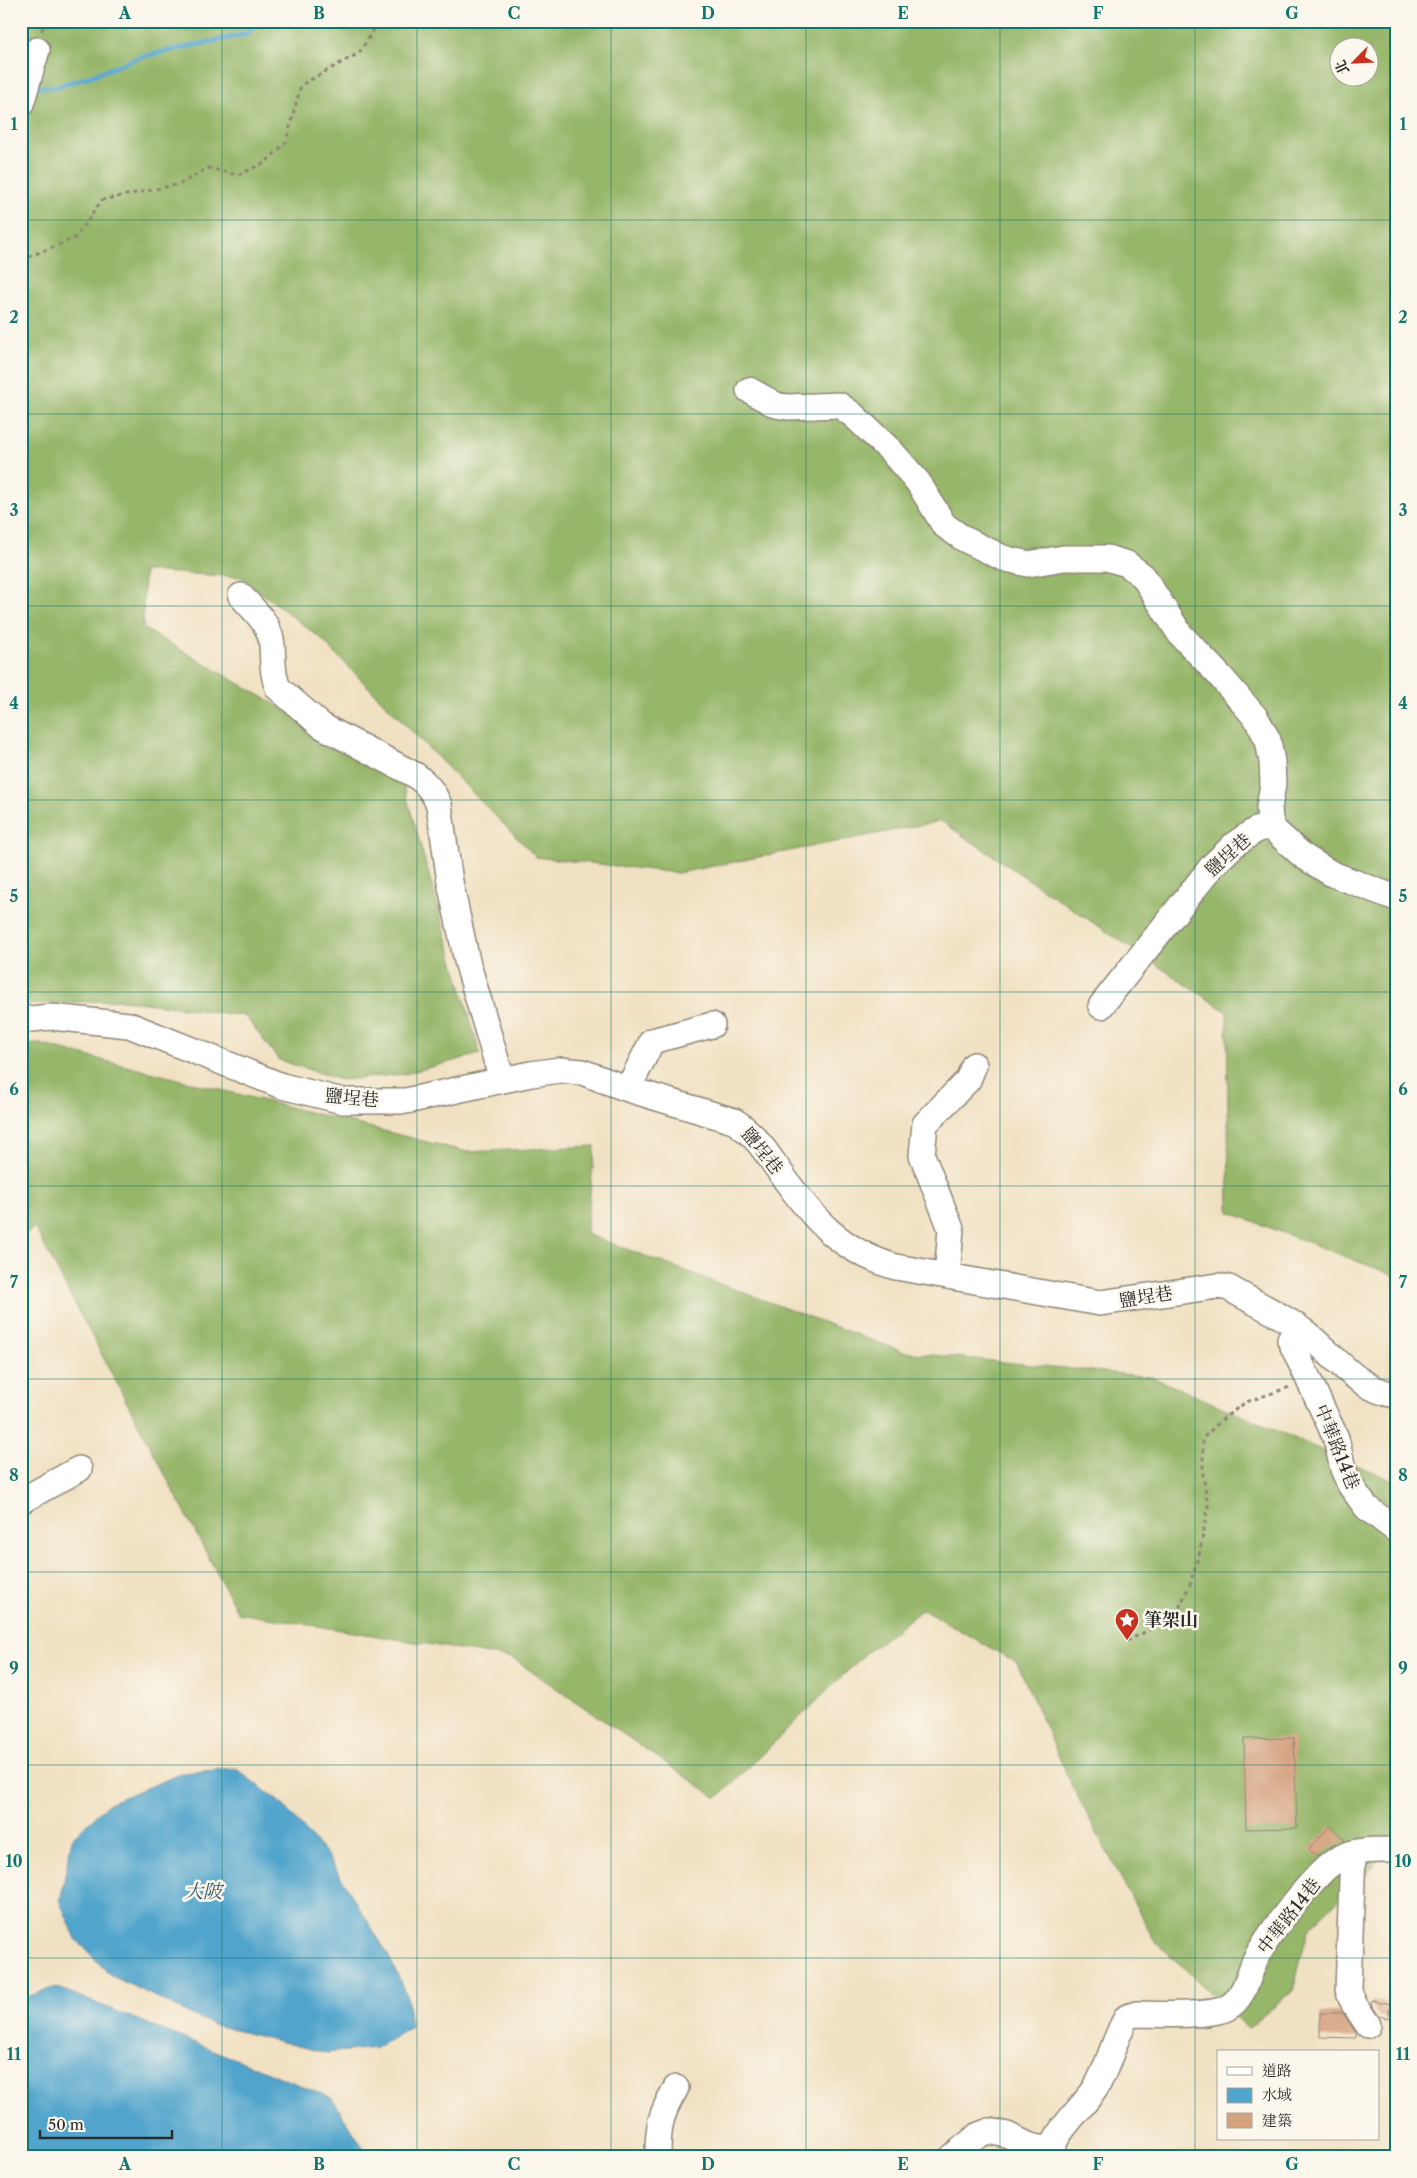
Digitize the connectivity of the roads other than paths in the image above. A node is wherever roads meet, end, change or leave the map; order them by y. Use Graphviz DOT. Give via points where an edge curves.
graph roads {
  1 [pos="34,61"];
  2 [pos="22,102"];
  3 [pos="748,390"];
  4 [pos="241,596"];
  5 [pos="1274,830"];
  6 [pos="1396,898"];
  7 [pos="1101,1006"];
  8 [pos="21,1020"];
  9 [pos="712,1025"];
  10 [pos="974,1064"];
  11 [pos="502,1080"];
  12 [pos="628,1089"];
  13 [pos="948,1276"];
  14 [pos="1304,1332"];
  15 [pos="1396,1395"];
  16 [pos="80,1468"];
  17 [pos="21,1501"];
  18 [pos="1396,1530"];
  19 [pos="1396,1850"];
  20 [pos="1353,1853"];
  21 [pos="1368,2025"];
  22 [pos="676,2088"];
  23 [pos="1050,2153"];
  24 [pos="658,2157"];
  25 [pos="952,2157"];
  1 -- 2 [label="street"];
  3 -- 5 [label="street" via="776,405 788,407 839,405 891,451 918,482 944,525 995,554 1028,564 1064,558 1107,558 1127,564 1143,576 1180,634 1256,718 1268,740 1273,784 1269,808"];
  4 -- 11 [label="street" via="268,629 278,688 322,726 415,775 434,794 439,805 450,882 467,961"];
  5 -- 6 [label="street, 鹽埕巷" via="1303,856 1332,874"];
  5 -- 7 [label="street, 鹽埕巷" via="1256,830 1213,865"];
  8 -- 11 [label="street, 鹽埕巷" via="51,1018 129,1025 282,1086 342,1101 406,1101"];
  9 -- 12 [label="street" via="652,1041"];
  10 -- 13 [label="street" via="968,1080 925,1124 922,1155 950,1229"];
  11 -- 12 [label="street, 鹽埕巷" via="560,1070 582,1072"];
  12 -- 13 [label="street, 鹽埕巷" via="734,1120 748,1130 801,1202 835,1236 882,1263"];
  13 -- 14 [label="street, 鹽埕巷" via="1100,1303 1218,1286 1230,1288"];
  14 -- 15 [label="street, 鹽埕巷" via="1364,1384"];
  14 -- 18 [label="street, 中華路14巷" via="1294,1333 1290,1340 1336,1438 1343,1470 1366,1507"];
  16 -- 17 [label="street"];
  19 -- 20 [label="street, 中華路14巷"];
  20 -- 21 [label="street" via="1348,1988"];
  20 -- 23 [label="street, 中華路14巷" via="1338,1858 1298,1900 1264,1942 1242,1991 1227,2007 1212,2012 1127,2017 1099,2083 1056,2139"];
  22 -- 24 [label="street" via="658,2126"];
  23 -- 25 [label="street" via="989,2131"];
}
